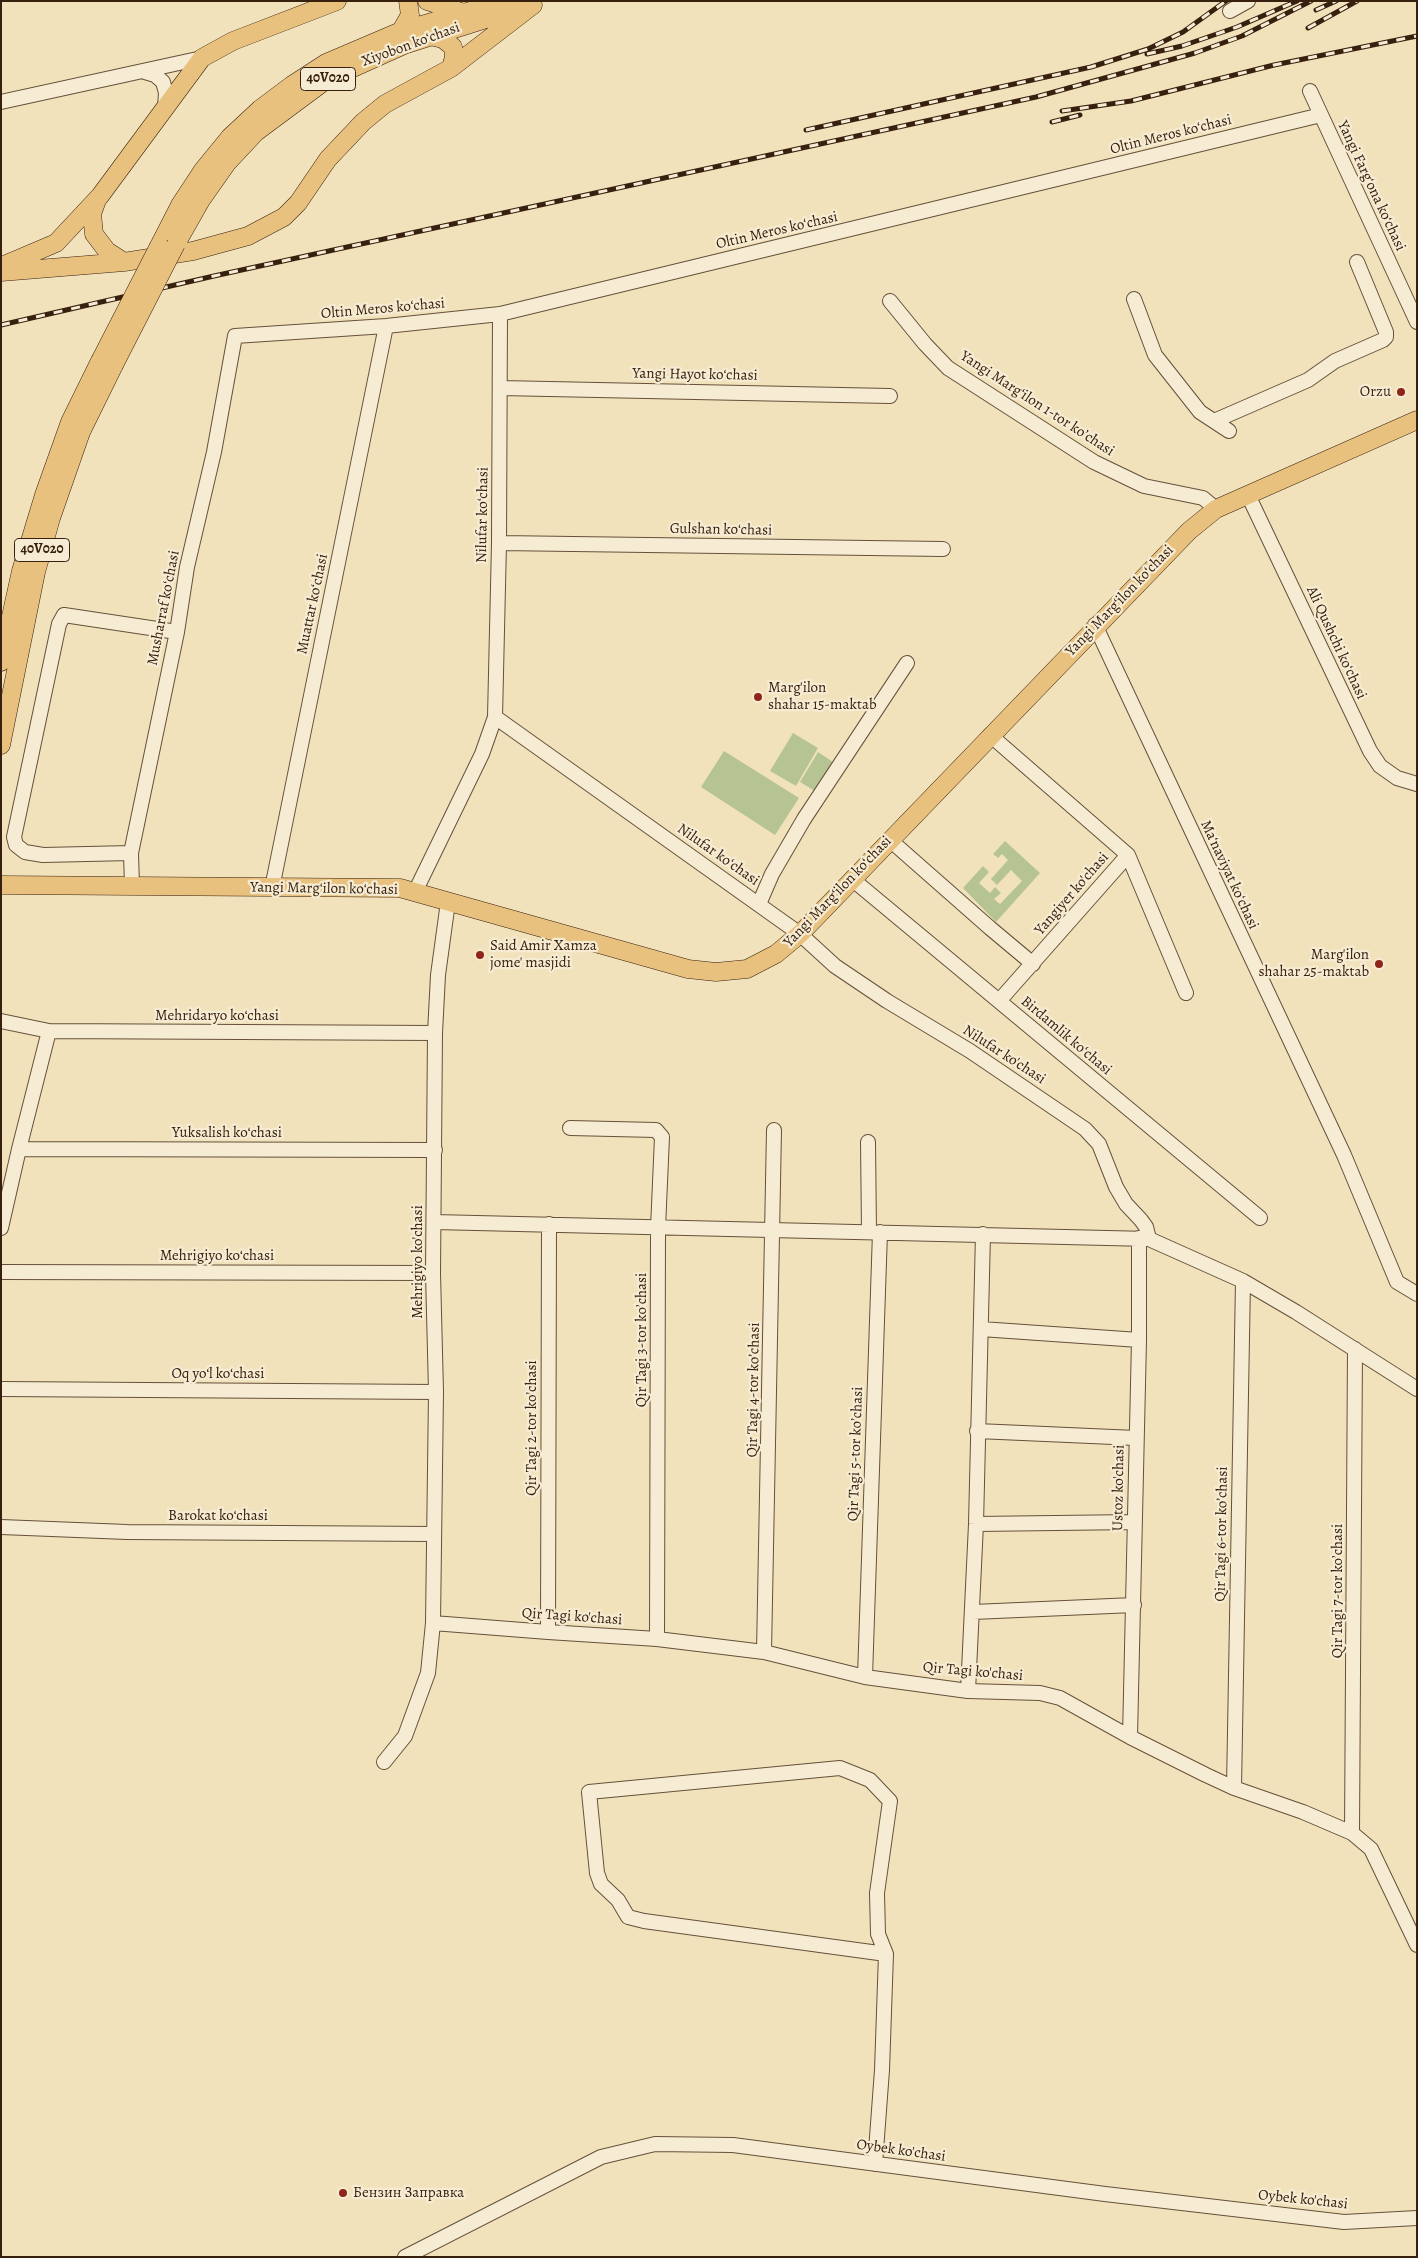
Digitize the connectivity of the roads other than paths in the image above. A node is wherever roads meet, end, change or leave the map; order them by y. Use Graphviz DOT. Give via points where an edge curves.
graph roads {
  1 [pos="337,1"];
  2 [pos="408,1"];
  3 [pos="426,1"];
  4 [pos="505,1"];
  5 [pos="1248,1"];
  6 [pos="537,3"];
  7 [pos="319,4"];
  8 [pos="1230,11"];
  9 [pos="462,12"];
  10 [pos="401,31"];
  11 [pos="430,36"];
  12 [pos="202,58"];
  13 [pos="450,68"];
  14 [pos="145,72"];
  15 [pos="1310,90"];
  16 [pos="1,102"];
  17 [pos="165,108"];
  18 [pos="1320,115"];
  19 [pos="100,196"];
  20 [pos="167,245"];
  21 [pos="124,262"];
  22 [pos="1357,262"];
  23 [pos="1,266"];
  24 [pos="1,272"];
  25 [pos="1134,299"];
  26 [pos="890,301"];
  27 [pos="500,314"];
  28 [pos="1417,322"];
  29 [pos="386,326"];
  30 [pos="235,336"];
  31 [pos="107,363"];
  32 [pos="500,388"];
  33 [pos="890,396"];
  34 [pos="1417,420"];
  35 [pos="1214,421"];
  36 [pos="1229,431"];
  37 [pos="1248,495"];
  38 [pos="1216,509"];
  39 [pos="499,543"];
  40 [pos="943,549"];
  41 [pos="1095,625"];
  42 [pos="177,632"];
  43 [pos="1,662"];
  44 [pos="907,663"];
  45 [pos="495,717"];
  46 [pos="990,735"];
  47 [pos="1,746"];
  48 [pos="1417,784"];
  49 [pos="890,840"];
  50 [pos="131,853"];
  51 [pos="1128,855"];
  52 [pos="852,879"];
  53 [pos="1,885"];
  54 [pos="132,886"];
  55 [pos="272,888"];
  56 [pos="415,892"];
  57 [pos="448,902"];
  58 [pos="759,904"];
  59 [pos="800,934"];
  60 [pos="1033,964"];
  61 [pos="1186,993"];
  62 [pos="999,1001"];
  63 [pos="1,1020"];
  64 [pos="49,1031"];
  65 [pos="435,1033"];
  66 [pos="570,1128"];
  67 [pos="774,1130"];
  68 [pos="868,1142"];
  69 [pos="19,1149"];
  70 [pos="434,1150"];
  71 [pos="1260,1218"];
  72 [pos="434,1222"];
  73 [pos="549,1224"];
  74 [pos="1,1228"];
  75 [pos="658,1228"];
  76 [pos="773,1231"];
  77 [pos="875,1232"];
  78 [pos="983,1234"];
  79 [pos="1144,1239"];
  80 [pos="1,1272"];
  81 [pos="433,1273"];
  82 [pos="1243,1281"];
  83 [pos="1417,1294"];
  84 [pos="981,1329"];
  85 [pos="1139,1340"];
  86 [pos="1356,1349"];
  87 [pos="1,1389"];
  88 [pos="1417,1389"];
  89 [pos="436,1392"];
  90 [pos="977,1431"];
  91 [pos="1136,1438"];
  92 [pos="1135,1522"];
  93 [pos="976,1524"];
  94 [pos="1,1528"];
  95 [pos="434,1534"];
  96 [pos="1134,1605"];
  97 [pos="973,1612"];
  98 [pos="433,1622"];
  99 [pos="548,1632"];
  100 [pos="657,1638"];
  101 [pos="764,1652"];
  102 [pos="865,1677"];
  103 [pos="968,1691"];
  104 [pos="1130,1737"];
  105 [pos="384,1762"];
  106 [pos="1234,1788"];
  107 [pos="1352,1832"];
  108 [pos="1417,1945"];
  109 [pos="886,1954"];
  110 [pos="875,2164"];
  111 [pos="1417,2218"];
  112 [pos="405,2257"];
  1 -- 7 [label="main road"];
  2 -- 10 [label="main road" via="410,15"];
  3 -- 9 [label="main road"];
  4 -- 9 [label="main road, Xiyobon koʻchasi / 40V020"];
  5 -- 8 [label="street"];
  6 -- 11 [label="main road, Xiyobon koʻchasi / 40V020"];
  6 -- 13 [label="main road"];
  7 -- 12 [label="main road" via="233,40"];
  9 -- 10 [label="main road, Xiyobon koʻchasi / 40V020"];
  10 -- 20 [label="main road, Xiyobon koʻchasi / 40V020" via="326,63 260,109 230,137 203,170"];
  11 -- 13 [label="main road" via="444,39 453,47"];
  11 -- 20 [label="main road, Xiyobon koʻchasi / 40V020" via="326,80 256,132 227,163"];
  12 -- 14 [label="street"];
  12 -- 17 [label="main road"];
  13 -- 21 [label="main road" via="385,104 363,122 328,159 298,203 284,217 248,236 225,243"];
  14 -- 16 [label="street"];
  14 -- 17 [label="street" via="163,82"];
  15 -- 18 [label="street, Yangi Fargʻona koʻchasi"];
  17 -- 19 [label="main road"];
  18 -- 27 [label="street, Oltin Meros koʻchasi"];
  18 -- 28 [label="street, Yangi Fargʻona koʻchasi"];
  19 -- 21 [label="main road" via="92,214 94,234 107,251"];
  19 -- 23 [label="main road" via="56,243"];
  20 -- 31 [label="main road, 40V020, bridge"];
  21 -- 24 [label="main road"];
  22 -- 35 [label="street" via="1386,332 1383,340 1335,361 1308,380"];
  25 -- 35 [label="street" via="1155,355 1200,412"];
  26 -- 38 [label="street, Yangi Margʻilon 1-tor koʼchasi" via="948,368 1094,462 1144,486 1203,498"];
  27 -- 29 [label="street, Oltin Meros koʻchasi"];
  27 -- 32 [label="street, Nilufar koʻchasi"];
  29 -- 30 [label="street, Oltin Meros koʻchasi"];
  29 -- 55 [label="street, Muattar koʻchasi"];
  30 -- 42 [label="street, Musharraf koʻchasi"];
  31 -- 43 [label="main road, 40V020" via="70,422 44,494 21,571"];
  31 -- 47 [label="main road, 40V020" via="51,518 36,572"];
  32 -- 33 [label="street, Yangi Hayot koʻchasi"];
  32 -- 39 [label="street, Nilufar koʻchasi"];
  34 -- 37 [label="main road, Yangi Margʻilon koʻchasi"];
  35 -- 36 [label="street"];
  37 -- 38 [label="main road, Yangi Margʻilon koʻchasi"];
  37 -- 48 [label="street, Ali Qushchi koʻchasi" via="1370,751 1380,766 1397,778"];
  38 -- 41 [label="main road, Yangi Margʻilon koʻchasi" via="1189,531"];
  39 -- 40 [label="street, Gulshan koʻchasi"];
  39 -- 45 [label="street, Nilufar koʻchasi"];
  41 -- 46 [label="main road, Yangi Margʻilon koʻchasi"];
  41 -- 83 [label="street, Maʻnaviyat koʻchasi" via="1344,1155 1397,1282"];
  42 -- 50 [label="street, Musharraf koʻchasi"];
  42 -- 50 [label="street" via="64,616 59,624 14,837 16,845 25,852 43,855"];
  44 -- 58 [label="street" via="804,819 772,874"];
  45 -- 56 [label="street, Nilufar koʻchasi" via="482,754"];
  45 -- 58 [label="street, Nilufar koʻchasi"];
  46 -- 49 [label="main road, Yangi Margʻilon koʻchasi"];
  46 -- 51 [label="street, Yangiyer ko'chasi"];
  49 -- 52 [label="main road, Yangi Margʻilon koʻchasi"];
  49 -- 60 [label="street"];
  50 -- 54 [label="street, Musharraf koʻchasi"];
  51 -- 60 [label="street, Yangiyer ko'chasi"];
  51 -- 61 [label="street"];
  52 -- 59 [label="main road, Yangi Margʻilon koʻchasi"];
  52 -- 62 [label="street, Birdamlik koʻchasi"];
  53 -- 54 [label="main road, Yangi Margʻilon koʻchasi"];
  54 -- 55 [label="main road, Yangi Margʻilon koʻchasi"];
  55 -- 56 [label="main road, Yangi Margʻilon koʻchasi" via="400,888"];
  56 -- 57 [label="main road, Yangi Margʻilon koʻchasi"];
  57 -- 59 [label="main road, Yangi Margʻilon koʻchasi" via="701,972 755,966"];
  57 -- 65 [label="street, Mehrigiyo ko'chasi" via="438,975"];
  58 -- 59 [label="street, Nilufar koʻchasi"];
  59 -- 79 [label="street, Nilufar ko'chasi" via="842,971 970,1051 1085,1129 1099,1144 1126,1204 1141,1220"];
  60 -- 62 [label="street, Yangiyer ko'chasi"];
  62 -- 71 [label="street, Birdamlik koʻchasi"];
  63 -- 64 [label="street, Mehridaryo koʻchasi"];
  64 -- 65 [label="street, Mehridaryo koʻchasi"];
  64 -- 69 [label="street"];
  65 -- 70 [label="street, Mehrigiyo ko'chasi"];
  66 -- 75 [label="street, Qir Tagi 3-tor koʼchasi" via="656,1130 662,1137"];
  67 -- 76 [label="street, Qir Tagi 4-tor koʼchasi"];
  68 -- 77 [label="street, Qir Tagi 5-tor koʼchasi"];
  69 -- 70 [label="street, Yuksalish koʻchasi"];
  69 -- 74 [label="street"];
  70 -- 72 [label="street, Mehrigiyo ko'chasi"];
  72 -- 73 [label="street"];
  72 -- 81 [label="street, Mehrigiyo ko'chasi"];
  73 -- 75 [label="street"];
  73 -- 99 [label="street, Qir Tagi 2-tor koʼchasi"];
  75 -- 76 [label="street"];
  75 -- 100 [label="street, Qir Tagi 3-tor koʼchasi"];
  76 -- 77 [label="street"];
  76 -- 101 [label="street, Qir Tagi 4-tor koʼchasi"];
  77 -- 78 [label="street"];
  77 -- 102 [label="street, Qir Tagi 5-tor koʼchasi"];
  78 -- 79 [label="street"];
  78 -- 84 [label="street"];
  79 -- 82 [label="street"];
  79 -- 85 [label="street, Ustoz ko'chasi"];
  80 -- 81 [label="street, Mehrigiyo koʻchasi"];
  81 -- 89 [label="street, Mehrigiyo ko'chasi"];
  82 -- 86 [label="street"];
  82 -- 106 [label="street, Qir Tagi 6-tor koʼchasi"];
  84 -- 85 [label="street"];
  84 -- 90 [label="street"];
  85 -- 91 [label="street, Ustoz ko'chasi"];
  86 -- 88 [label="street"];
  86 -- 107 [label="street, Qir Tagi 7-tor koʼchasi"];
  87 -- 89 [label="street, Oq yoʻl koʻchasi"];
  89 -- 95 [label="street, Mehrigiyo ko'chasi"];
  90 -- 91 [label="street"];
  90 -- 93 [label="street"];
  91 -- 92 [label="street, Ustoz ko'chasi"];
  92 -- 93 [label="street"];
  92 -- 96 [label="street, Ustoz ko'chasi"];
  93 -- 97 [label="street"];
  94 -- 95 [label="street, Barokat koʻchasi"];
  95 -- 98 [label="street, Mehrigiyo ko'chasi"];
  96 -- 97 [label="street"];
  96 -- 104 [label="street, Ustoz ko'chasi"];
  97 -- 103 [label="street"];
  98 -- 99 [label="street, Qir Tagi ko'chasi"];
  98 -- 105 [label="street, Mehrigiyo ko'chasi" via="428,1673 405,1736"];
  99 -- 100 [label="street, Qir Tagi ko'chasi"];
  100 -- 101 [label="street, Qir Tagi ko'chasi"];
  101 -- 102 [label="street, Qir Tagi ko'chasi"];
  102 -- 103 [label="street, Qir Tagi ko'chasi"];
  103 -- 104 [label="street, Qir Tagi ko'chasi" via="1040,1693 1060,1698"];
  104 -- 106 [label="street, Qir Tagi ko'chasi"];
  106 -- 107 [label="street, Qir Tagi ko'chasi"];
  107 -- 108 [label="street, Qir Tagi ko'chasi" via="1371,1849"];
  109 -- 109 [label="street" via="878,1934 877,1893 890,1800 870,1780 840,1768 589,1792 599,1879 628,1917 644,1922"];
  109 -- 110 [label="street"];
  110 -- 111 [label="street, Oybek ko'chasi" via="1344,2222"];
  110 -- 112 [label="street, Oybek ko'chasi" via="733,2145 655,2144 601,2157"];
}
